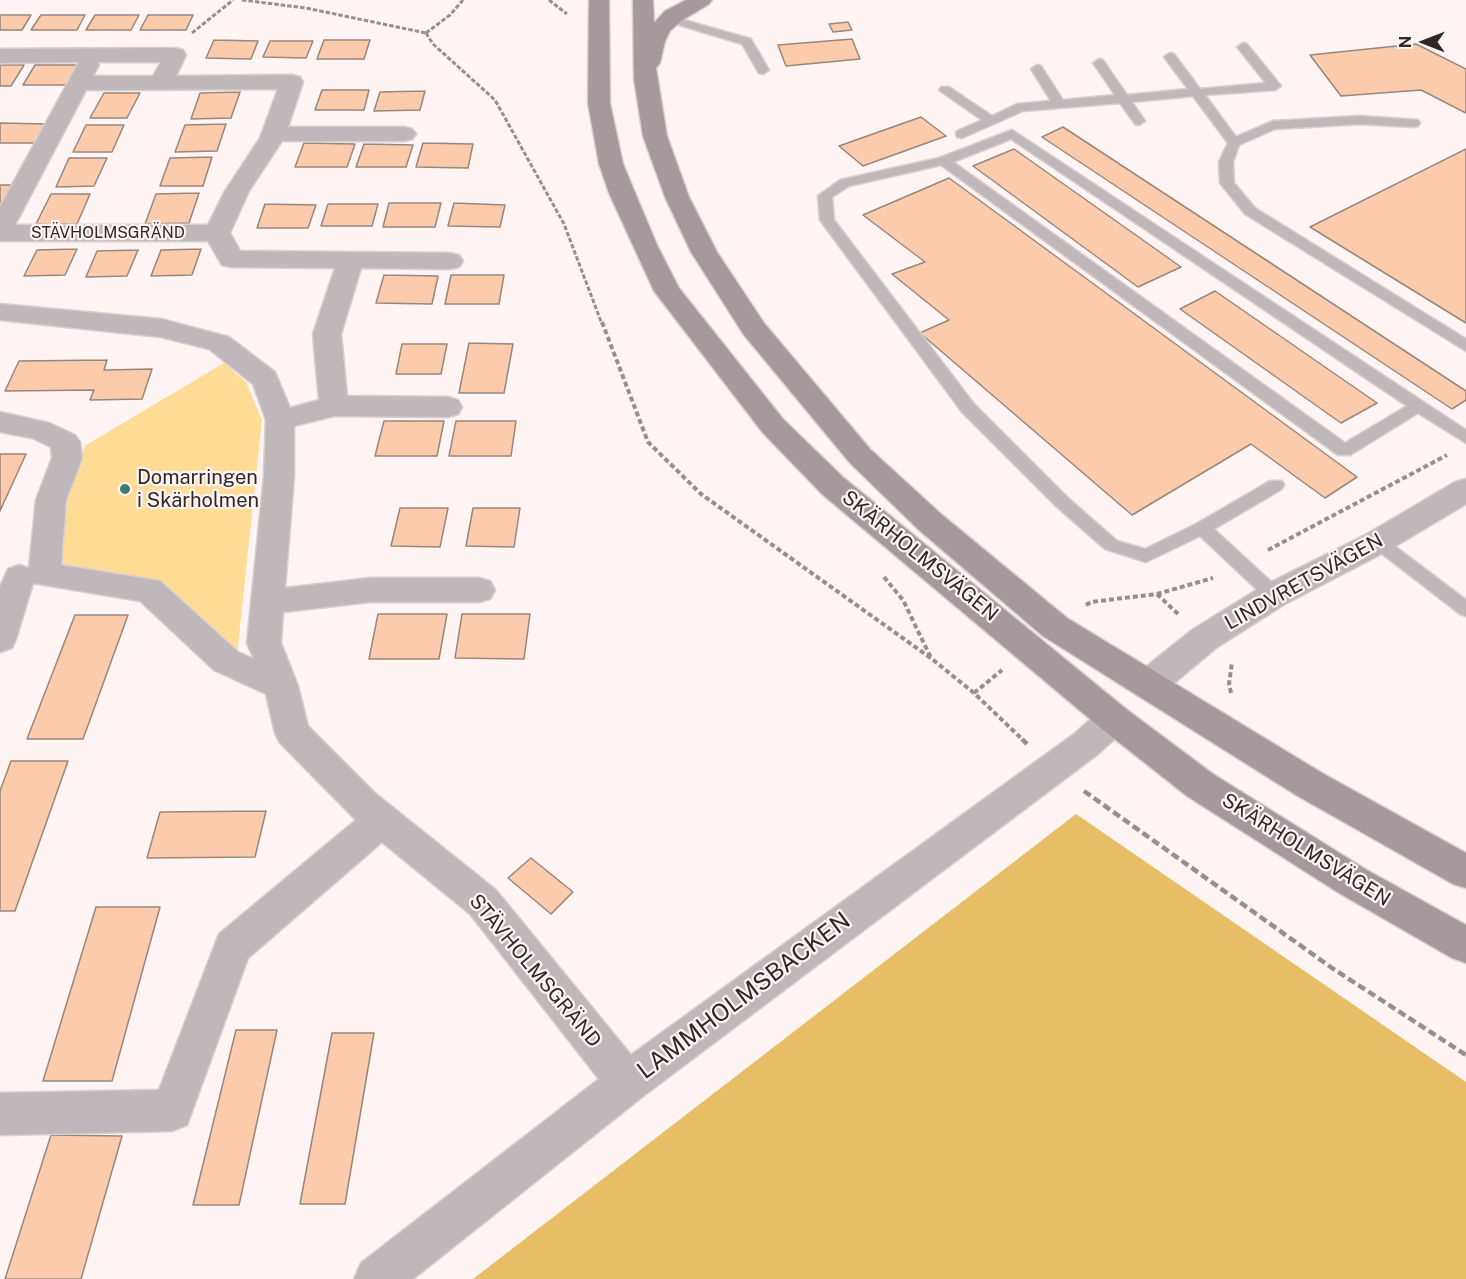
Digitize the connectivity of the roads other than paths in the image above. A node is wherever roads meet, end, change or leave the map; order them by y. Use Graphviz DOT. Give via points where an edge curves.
graph roads {
  1 [pos="599,0"];
  2 [pos="643,0"];
  3 [pos="702,0"];
  4 [pos="670,19"];
  5 [pos="1243,47"];
  6 [pos="94,55"];
  7 [pos="0,56"];
  8 [pos="1170,57"];
  9 [pos="1099,63"];
  10 [pos="1037,69"];
  11 [pos="763,70"];
  12 [pos="645,79"];
  13 [pos="78,83"];
  14 [pos="161,83"];
  15 [pos="945,90"];
  16 [pos="1196,93"];
  17 [pos="1124,99"];
  18 [pos="1059,104"];
  19 [pos="991,121"];
  20 [pos="1139,121"];
  21 [pos="1414,123"];
  22 [pos="273,134"];
  23 [pos="404,134"];
  24 [pos="962,134"];
  25 [pos="1234,143"];
  26 [pos="943,161"];
  27 [pos="0,174"];
  28 [pos="30,174"];
  29 [pos="0,231"];
  30 [pos="217,233"];
  31 [pos="351,260"];
  32 [pos="450,261"];
  33 [pos="0,312"];
  34 [pos="1466,346"];
  35 [pos="334,406"];
  36 [pos="1419,406"];
  37 [pos="448,407"];
  38 [pos="280,420"];
  39 [pos="0,422"];
  40 [pos="1461,444"];
  41 [pos="1276,485"];
  42 [pos="1466,490"];
  43 [pos="1202,528"];
  44 [pos="1378,542"];
  45 [pos="21,577"];
  46 [pos="479,590"];
  47 [pos="1274,595"];
  48 [pos="267,602"];
  49 [pos="1466,609"];
  50 [pos="0,639"];
  51 [pos="1149,684"];
  52 [pos="281,686"];
  53 [pos="1114,719"];
  54 [pos="382,820"];
  55 [pos="1466,872"];
  56 [pos="1466,945"];
  57 [pos="627,1083"];
  58 [pos="0,1114"];
  59 [pos="377,1279"];
  1 -- 53 [label="main road, SKÄRHOLMSVÄGEN" via="597,70 604,133 621,193 667,291 773,426 833,486"];
  2 -- 12 [label="main road, SKÄRHOLMSVÄGEN"];
  3 -- 4 [label="main road"];
  4 -- 11 [label="lane" via="747,42"];
  4 -- 12 [label="main road" via="654,41"];
  5 -- 16 [label="lane" via="1275,86"];
  6 -- 7 [label="street"];
  6 -- 13 [label="street, STÄVHOLMSGRÄND"];
  6 -- 14 [label="street" via="175,55"];
  8 -- 16 [label="lane"];
  9 -- 17 [label="lane"];
  10 -- 18 [label="lane"];
  12 -- 51 [label="main road, SKÄRHOLMSVÄGEN" via="655,136 677,197 704,252 754,329 804,391 860,456 930,522 1055,627"];
  13 -- 14 [label="street"];
  13 -- 28 [label="street, STÄVHOLMSGRÄND"];
  14 -- 22 [label="street" via="292,82"];
  15 -- 19 [label="lane"];
  16 -- 17 [label="lane"];
  16 -- 25 [label="lane"];
  17 -- 18 [label="lane"];
  17 -- 20 [label="lane"];
  18 -- 19 [label="lane" via="1021,107"];
  19 -- 24 [label="lane"];
  21 -- 25 [label="lane" via="1360,120 1273,125"];
  22 -- 23 [label="street"];
  22 -- 30 [label="street" via="237,191"];
  25 -- 34 [label="lane" via="1226,162 1227,183 1250,211"];
  26 -- 36 [label="lane" via="1012,134"];
  26 -- 36 [label="lane" via="1344,451"];
  26 -- 43 [label="lane" via="845,183 825,196 827,220 968,408 1111,545 1146,556"];
  27 -- 28 [label="street"];
  28 -- 29 [label="street, STÄVHOLMSGRÄND"];
  29 -- 30 [label="street, STÄVHOLMSGRÄND"];
  30 -- 31 [label="street" via="231,260"];
  31 -- 32 [label="street"];
  31 -- 35 [label="street" via="327,334"];
  33 -- 38 [label="street, STÄVHOLMSGRÄND" via="161,328 219,344 265,379"];
  35 -- 37 [label="street"];
  35 -- 38 [label="street"];
  36 -- 40 [label="lane"];
  38 -- 48 [label="street, STÄVHOLMSGRÄND"];
  39 -- 45 [label="street" via="39,430 65,442 67,458"];
  41 -- 43 [label="lane"];
  42 -- 44 [label="street, LINDVRETSVÄGEN"];
  43 -- 47 [label="lane"];
  44 -- 47 [label="street, LINDVRETSVÄGEN"];
  44 -- 49 [label="lane"];
  45 -- 50 [label="street"];
  45 -- 52 [label="street" via="149,590 226,661"];
  46 -- 48 [label="street" via="370,590"];
  47 -- 51 [label="street, LINDVRETSVÄGEN" via="1204,639"];
  48 -- 52 [label="street, STÄVHOLMSGRÄND" via="264,643"];
  51 -- 53 [label="main road"];
  51 -- 55 [label="main road, SKÄRHOLMSVÄGEN" via="1310,784"];
  52 -- 54 [label="street, STÄVHOLMSGRÄND" via="292,733"];
  53 -- 56 [label="main road, SKÄRHOLMSVÄGEN" via="1200,785 1352,881"];
  53 -- 57 [label="street, LAMMHOLMSBACKEN" via="1086,744"];
  54 -- 57 [label="street, STÄVHOLMSGRÄND" via="483,902"];
  54 -- 58 [label="street" via="233,947 172,1110"];
  57 -- 59 [label="street, LAMMHOLMSBACKEN"];
}
